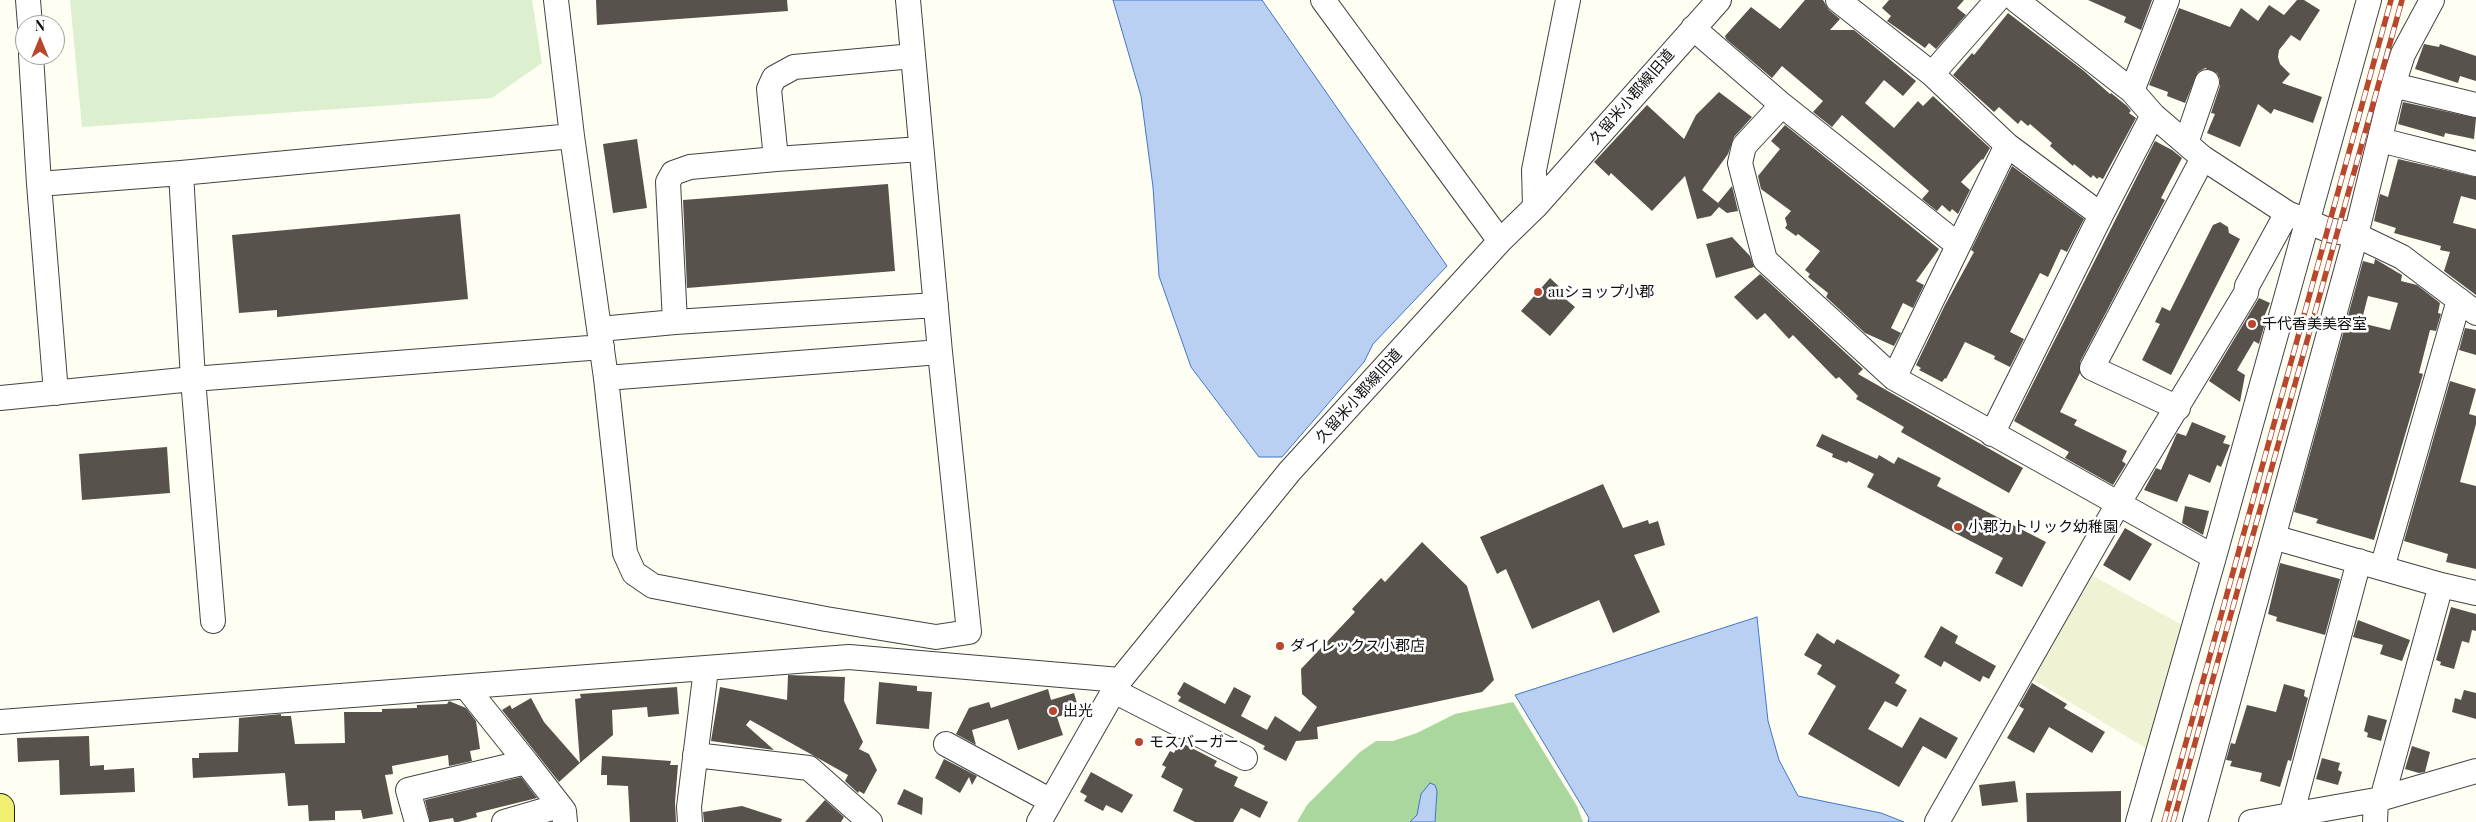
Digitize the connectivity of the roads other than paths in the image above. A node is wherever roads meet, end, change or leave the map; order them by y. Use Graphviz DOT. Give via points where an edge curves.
graph roads {
  1 [pos="28,0"];
  2 [pos="556,0"];
  3 [pos="908,0"];
  4 [pos="1324,0"];
  5 [pos="1568,0"];
  6 [pos="1719,0"];
  7 [pos="1838,0"];
  8 [pos="1997,0"];
  9 [pos="2016,0"];
  10 [pos="2166,0"];
  11 [pos="2369,0"];
  12 [pos="2432,0"];
  13 [pos="29,15"];
  14 [pos="1693,28"];
  15 [pos="913,56"];
  16 [pos="32,65"];
  17 [pos="1932,74"];
  18 [pos="2208,82"];
  19 [pos="2394,86"];
  20 [pos="2132,91"];
  21 [pos="1782,105"];
  22 [pos="2476,105"];
  23 [pos="2153,115"];
  24 [pos="572,136"];
  25 [pos="2380,140"];
  26 [pos="2008,145"];
  27 [pos="921,150"];
  28 [pos="2194,151"];
  29 [pos="776,159"];
  30 [pos="2476,164"];
  31 [pos="181,173"];
  32 [pos="38,184"];
  33 [pos="1535,206"];
  34 [pos="2286,213"];
  35 [pos="2100,215"];
  36 [pos="2308,222"];
  37 [pos="2356,235"];
  38 [pos="1500,241"];
  39 [pos="1958,245"];
  40 [pos="936,305"];
  41 [pos="2467,307"];
  42 [pos="675,322"];
  43 [pos="601,338"];
  44 [pos="940,352"];
  45 [pos="606,378"];
  46 [pos="1894,378"];
  47 [pos="193,379"];
  48 [pos="56,393"];
  49 [pos="0,398"];
  50 [pos="2178,408"];
  51 [pos="1992,434"];
  52 [pos="2118,504"];
  53 [pos="2273,537"];
  54 [pos="2214,557"];
  55 [pos="2359,561"];
  56 [pos="2382,568"];
  57 [pos="2441,585"];
  58 [pos="2476,593"];
  59 [pos="213,621"];
  60 [pos="706,669"];
  61 [pos="1117,685"];
  62 [pos="466,687"];
  63 [pos="0,722"];
  64 [pos="946,744"];
  65 [pos="696,755"];
  66 [pos="1245,758"];
  67 [pos="526,762"];
  68 [pos="2476,771"];
  69 [pos="1051,801"];
  70 [pos="2378,807"];
  71 [pos="0,808"];
  72 [pos="562,814"];
  73 [pos="2271,820"];
  74 [pos="0,822"];
  75 [pos="417,822"];
  76 [pos="504,822"];
  77 [pos="690,822"];
  78 [pos="870,822"];
  79 [pos="1039,822"];
  80 [pos="1937,822"];
  81 [pos="2138,822"];
  82 [pos="2195,822"];
  1 -- 13 [label="street"];
  2 -- 24 [label="street"];
  3 -- 15 [label="street"];
  4 -- 38 [label="street"];
  5 -- 33 [label="street" via="1534,170"];
  6 -- 14 [label="street, 久留米小郡線旧道"];
  7 -- 17 [label="street"];
  8 -- 17 [label="street"];
  9 -- 20 [label="street"];
  10 -- 20 [label="street"];
  11 -- 36 [label="street"];
  12 -- 19 [label="street" via="2403,54"];
  14 -- 21 [label="street"];
  14 -- 33 [label="street, 久留米小郡線旧道"];
  15 -- 27 [label="street"];
  15 -- 29 [label="street" via="794,67 774,78 769,89"];
  16 -- 32 [label="street"];
  17 -- 26 [label="street"];
  18 -- 28 [label="street"];
  19 -- 22 [label="street"];
  19 -- 25 [label="street"];
  20 -- 23 [label="street"];
  21 -- 39 [label="street"];
  21 -- 46 [label="street" via="1744,146 1740,163 1765,260"];
  23 -- 28 [label="street"];
  23 -- 35 [label="street"];
  24 -- 31 [label="street"];
  24 -- 43 [label="street"];
  25 -- 30 [label="street"];
  25 -- 37 [label="street"];
  26 -- 35 [label="street"];
  26 -- 39 [label="street"];
  27 -- 29 [label="street"];
  27 -- 40 [label="street"];
  28 -- 34 [label="street"];
  28 -- 50 [label="street" via="2092,368"];
  29 -- 42 [label="street" via="690,167 674,173 668,182"];
  31 -- 32 [label="street"];
  31 -- 47 [label="street"];
  32 -- 48 [label="street"];
  33 -- 38 [label="street, 久留米小郡線旧道"];
  34 -- 36 [label="street"];
  34 -- 50 [label="street" via="2246,292"];
  35 -- 51 [label="street"];
  36 -- 37 [label="street"];
  36 -- 54 [label="street"];
  37 -- 41 [label="street" via="2402,257"];
  37 -- 53 [label="street"];
  38 -- 61 [label="street, 久留米小郡線旧道" via="1290,471"];
  39 -- 46 [label="street"];
  40 -- 42 [label="street"];
  40 -- 44 [label="street"];
  41 -- 56 [label="street"];
  42 -- 43 [label="street"];
  43 -- 45 [label="street"];
  43 -- 47 [label="street"];
  44 -- 45 [label="street"];
  44 -- 45 [label="street" via="969,632 936,637 826,620 653,586 634,573 625,553"];
  46 -- 51 [label="street"];
  47 -- 48 [label="street"];
  47 -- 59 [label="street"];
  48 -- 49 [label="street"];
  50 -- 52 [label="street"];
  51 -- 52 [label="street"];
  52 -- 54 [label="street"];
  52 -- 80 [label="street"];
  53 -- 55 [label="street"];
  53 -- 82 [label="street"];
  54 -- 81 [label="street"];
  55 -- 56 [label="street"];
  55 -- 73 [label="street"];
  56 -- 57 [label="street"];
  57 -- 58 [label="street"];
  57 -- 70 [label="street"];
  60 -- 61 [label="street" via="849,657"];
  60 -- 62 [label="street"];
  60 -- 65 [label="street"];
  61 -- 66 [label="street"];
  61 -- 69 [label="street, 久留米小郡線旧道"];
  62 -- 63 [label="street"];
  62 -- 67 [label="street"];
  64 -- 69 [label="street"];
  65 -- 77 [label="street"];
  65 -- 78 [label="street" via="809,768"];
  67 -- 72 [label="street"];
  67 -- 75 [label="street" via="408,790"];
  68 -- 70 [label="street"];
  69 -- 79 [label="street, 久留米小郡線旧道"];
  70 -- 73 [label="street"];
  71 -- 74 [label="main road"];
  72 -- 76 [label="street"];
}
